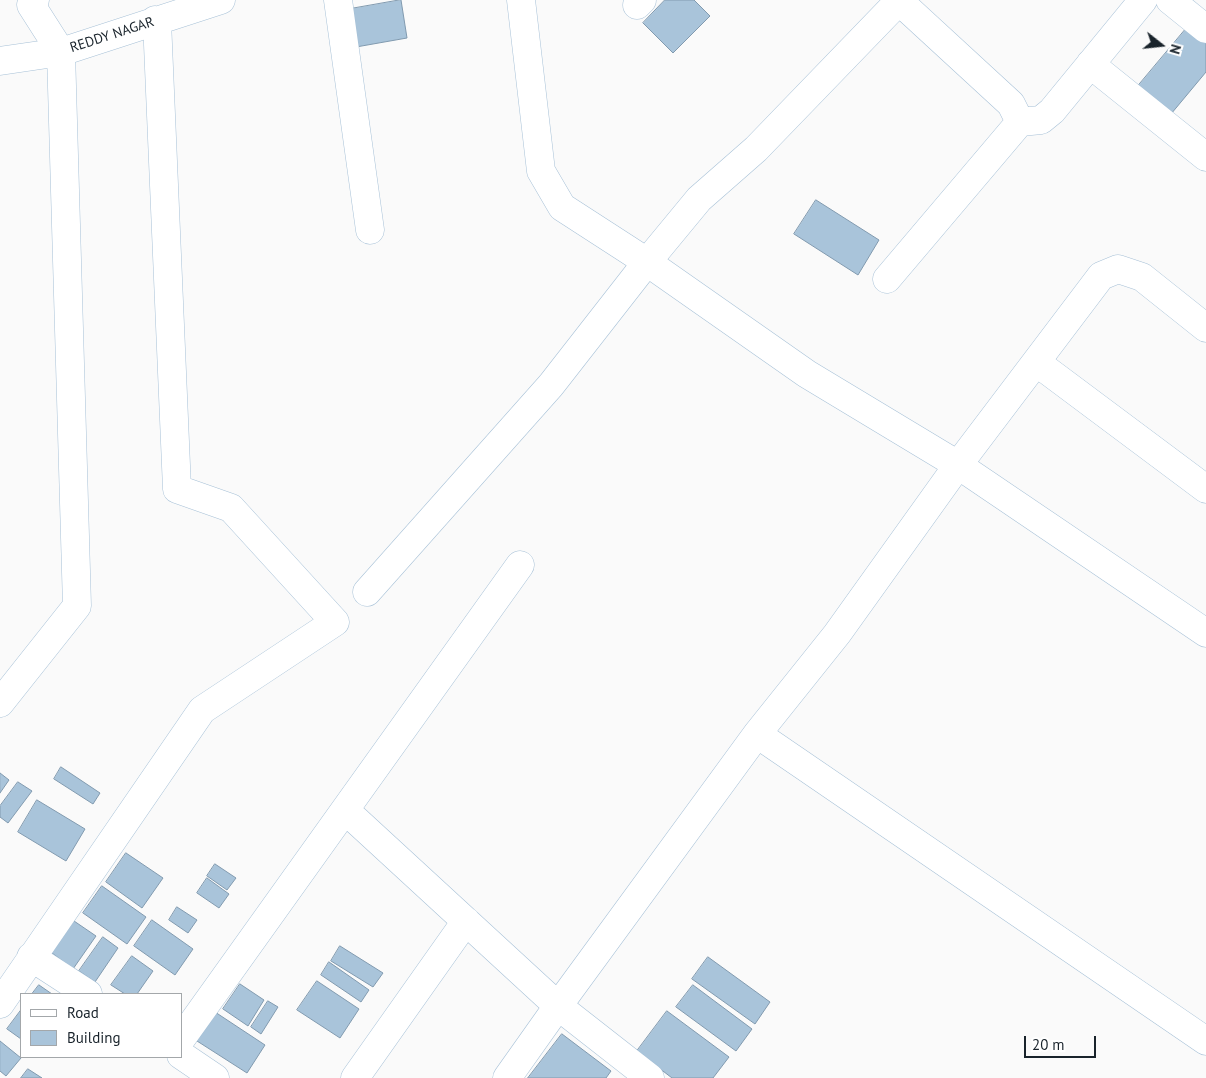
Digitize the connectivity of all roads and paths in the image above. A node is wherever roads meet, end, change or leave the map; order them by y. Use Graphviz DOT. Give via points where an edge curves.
graph roads {
  1 [pos="35,0"];
  2 [pos="221,0"];
  3 [pos="338,0"];
  4 [pos="521,0"];
  5 [pos="1143,0"];
  6 [pos="1170,0"];
  7 [pos="898,1"];
  8 [pos="156,20"];
  9 [pos="1206,29"];
  10 [pos="60,52"];
  11 [pos="0,60"];
  12 [pos="1090,64"];
  13 [pos="1020,122"];
  14 [pos="1206,157"];
  15 [pos="370,230"];
  16 [pos="647,262"];
  17 [pos="888,279"];
  18 [pos="1206,328"];
  19 [pos="1036,362"];
  20 [pos="958,465"];
  21 [pos="1206,489"];
  22 [pos="520,565"];
  23 [pos="367,592"];
  24 [pos="1206,633"];
  25 [pos="0,703"];
  26 [pos="757,734"];
  27 [pos="345,810"];
  28 [pos="466,921"];
  29 [pos="31,958"];
  30 [pos="86,993"];
  31 [pos="0,1004"];
  32 [pos="558,1006"];
  33 [pos="182,1038"];
  34 [pos="1206,1041"];
  35 [pos="182,1056"];
  36 [pos="215,1078"];
  37 [pos="354,1078"];
  38 [pos="508,1078"];
  39 [pos="650,1078"];
  1 -- 10 [label="street" via="31,5"];
  2 -- 8 [label="street, REDDY NAGAR"];
  3 -- 15 [label="street"];
  4 -- 16 [label="street" via="541,171 562,208"];
  5 -- 12 [label="street"];
  6 -- 9 [label="street"];
  7 -- 13 [label="street" via="1011,104"];
  7 -- 16 [label="street" via="756,149 699,199"];
  8 -- 10 [label="street, REDDY NAGAR"];
  8 -- 29 [label="street" via="177,490 231,508 335,622 202,710"];
  10 -- 11 [label="street, REDDY NAGAR"];
  10 -- 25 [label="street" via="77,606"];
  12 -- 13 [label="street" via="1052,112 1041,120"];
  12 -- 14 [label="street"];
  13 -- 17 [label="street"];
  16 -- 20 [label="street" via="807,374"];
  16 -- 23 [label="street" via="551,385"];
  18 -- 19 [label="street" via="1142,277 1118,269 1101,276"];
  19 -- 20 [label="street"];
  19 -- 21 [label="street"];
  20 -- 24 [label="street"];
  20 -- 26 [label="street" via="837,634"];
  22 -- 27 [label="street"];
  26 -- 32 [label="street"];
  26 -- 34 [label="street"];
  27 -- 28 [label="street"];
  27 -- 33 [label="street"];
  28 -- 32 [label="street"];
  28 -- 37 [label="street"];
  29 -- 30 [label="street"];
  29 -- 31 [label="street"];
  32 -- 38 [label="street"];
  32 -- 39 [label="street"];
  35 -- 36 [label="street"];
}
